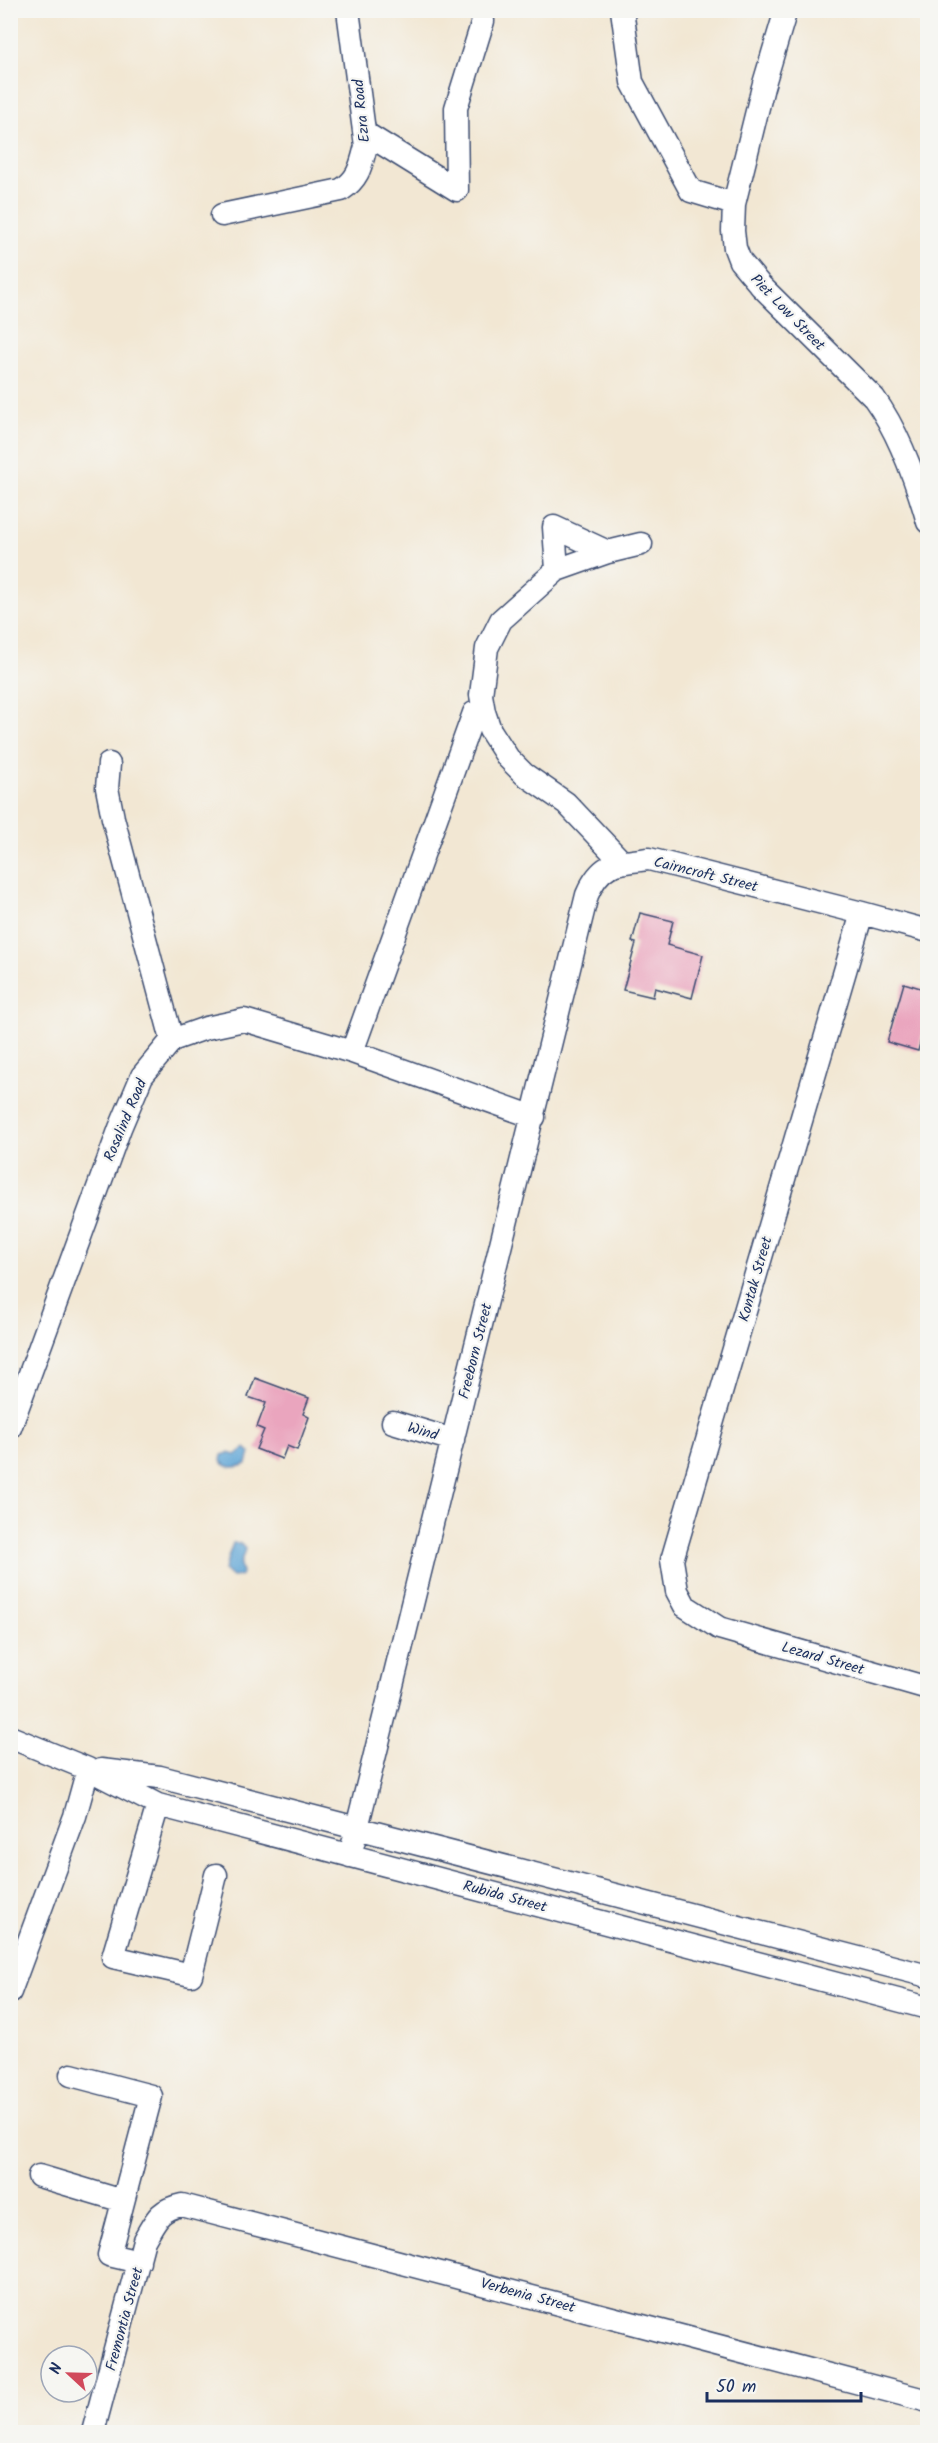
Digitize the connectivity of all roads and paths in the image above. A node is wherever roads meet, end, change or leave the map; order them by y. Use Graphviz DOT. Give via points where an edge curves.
graph roads {
  1 [pos="348,10"];
  2 [pos="481,10"];
  3 [pos="622,10"];
  4 [pos="786,10"];
  5 [pos="365,134"];
  6 [pos="734,204"];
  7 [pos="222,215"];
  8 [pos="924,495"];
  9 [pos="927,522"];
  10 [pos="641,544"];
  11 [pos="608,552"];
  12 [pos="557,570"];
  13 [pos="474,713"];
  14 [pos="109,764"];
  15 [pos="622,862"];
  16 [pos="862,913"];
  17 [pos="927,932"];
  18 [pos="172,1040"];
  19 [pos="352,1052"];
  20 [pos="534,1117"];
  21 [pos="393,1422"];
  22 [pos="10,1428"];
  23 [pos="453,1440"];
  24 [pos="719,1628"];
  25 [pos="927,1688"];
  26 [pos="10,1737"];
  27 [pos="88,1769"];
  28 [pos="158,1805"];
  29 [pos="356,1826"];
  30 [pos="350,1856"];
  31 [pos="216,1875"];
  32 [pos="20,1934"];
  33 [pos="927,1976"];
  34 [pos="10,1992"];
  35 [pos="927,2008"];
  36 [pos="70,2075"];
  37 [pos="39,2176"];
  38 [pos="123,2201"];
  39 [pos="144,2240"];
  40 [pos="139,2262"];
  41 [pos="927,2401"];
  42 [pos="93,2433"];
  1 -- 5 [label="street, Ezra Road"];
  2 -- 5 [label="street" via="483,21 456,108 457,190"];
  3 -- 6 [label="street" via="632,82 691,191"];
  4 -- 6 [label="street, Piet Low Street"];
  5 -- 7 [label="street, Ezra Road" via="361,168 353,183 341,190"];
  6 -- 8 [label="street, Piet Low Street" via="733,231 740,261 874,398"];
  8 -- 9 [label="street, Piet Low Street"];
  10 -- 11 [label="street"];
  11 -- 12 [label="street"];
  11 -- 12 [label="street" via="554,527"];
  12 -- 15 [label="street" via="501,620 487,648 481,695 484,712 490,730 508,758 566,803"];
  13 -- 19 [label="street"];
  14 -- 18 [label="street" via="107,788 113,818"];
  15 -- 16 [label="street, Cairncroft Street" via="649,859"];
  15 -- 20 [label="street, Freeborn Street" via="607,867 594,878 587,895"];
  16 -- 17 [label="street, Cairncroft Street"];
  16 -- 24 [label="street, Kontak Street" via="672,1560 677,1591 686,1606"];
  18 -- 19 [label="street" via="244,1020"];
  18 -- 22 [label="street, Rosalind Road" via="142,1076 120,1128"];
  19 -- 20 [label="street"];
  20 -- 23 [label="street, Freeborn Street"];
  21 -- 23 [label="street, Wind"];
  23 -- 29 [label="street, Freeborn Street"];
  24 -- 25 [label="street, Lezard Street"];
  26 -- 27 [label="street, Rubida Street"];
  27 -- 28 [label="street, Rubida Street"];
  27 -- 29 [label="street, Rubida Street" via="160,1777"];
  27 -- 32 [label="street" via="75,1816"];
  28 -- 30 [label="street, Rubida Street"];
  28 -- 31 [label="street" via="113,1957 190,1975"];
  29 -- 30 [label="street, Freeborn Street"];
  29 -- 33 [label="street, Rubida Street"];
  30 -- 35 [label="street, Rubida Street"];
  32 -- 34 [label="street"];
  36 -- 38 [label="street" via="151,2096"];
  37 -- 38 [label="street"];
  38 -- 40 [label="street" via="109,2254"];
  39 -- 40 [label="street, Fremontia Street"];
  39 -- 41 [label="street, Verbenia Street" via="161,2212 182,2205"];
  40 -- 42 [label="street, Fremontia Street"];
}
